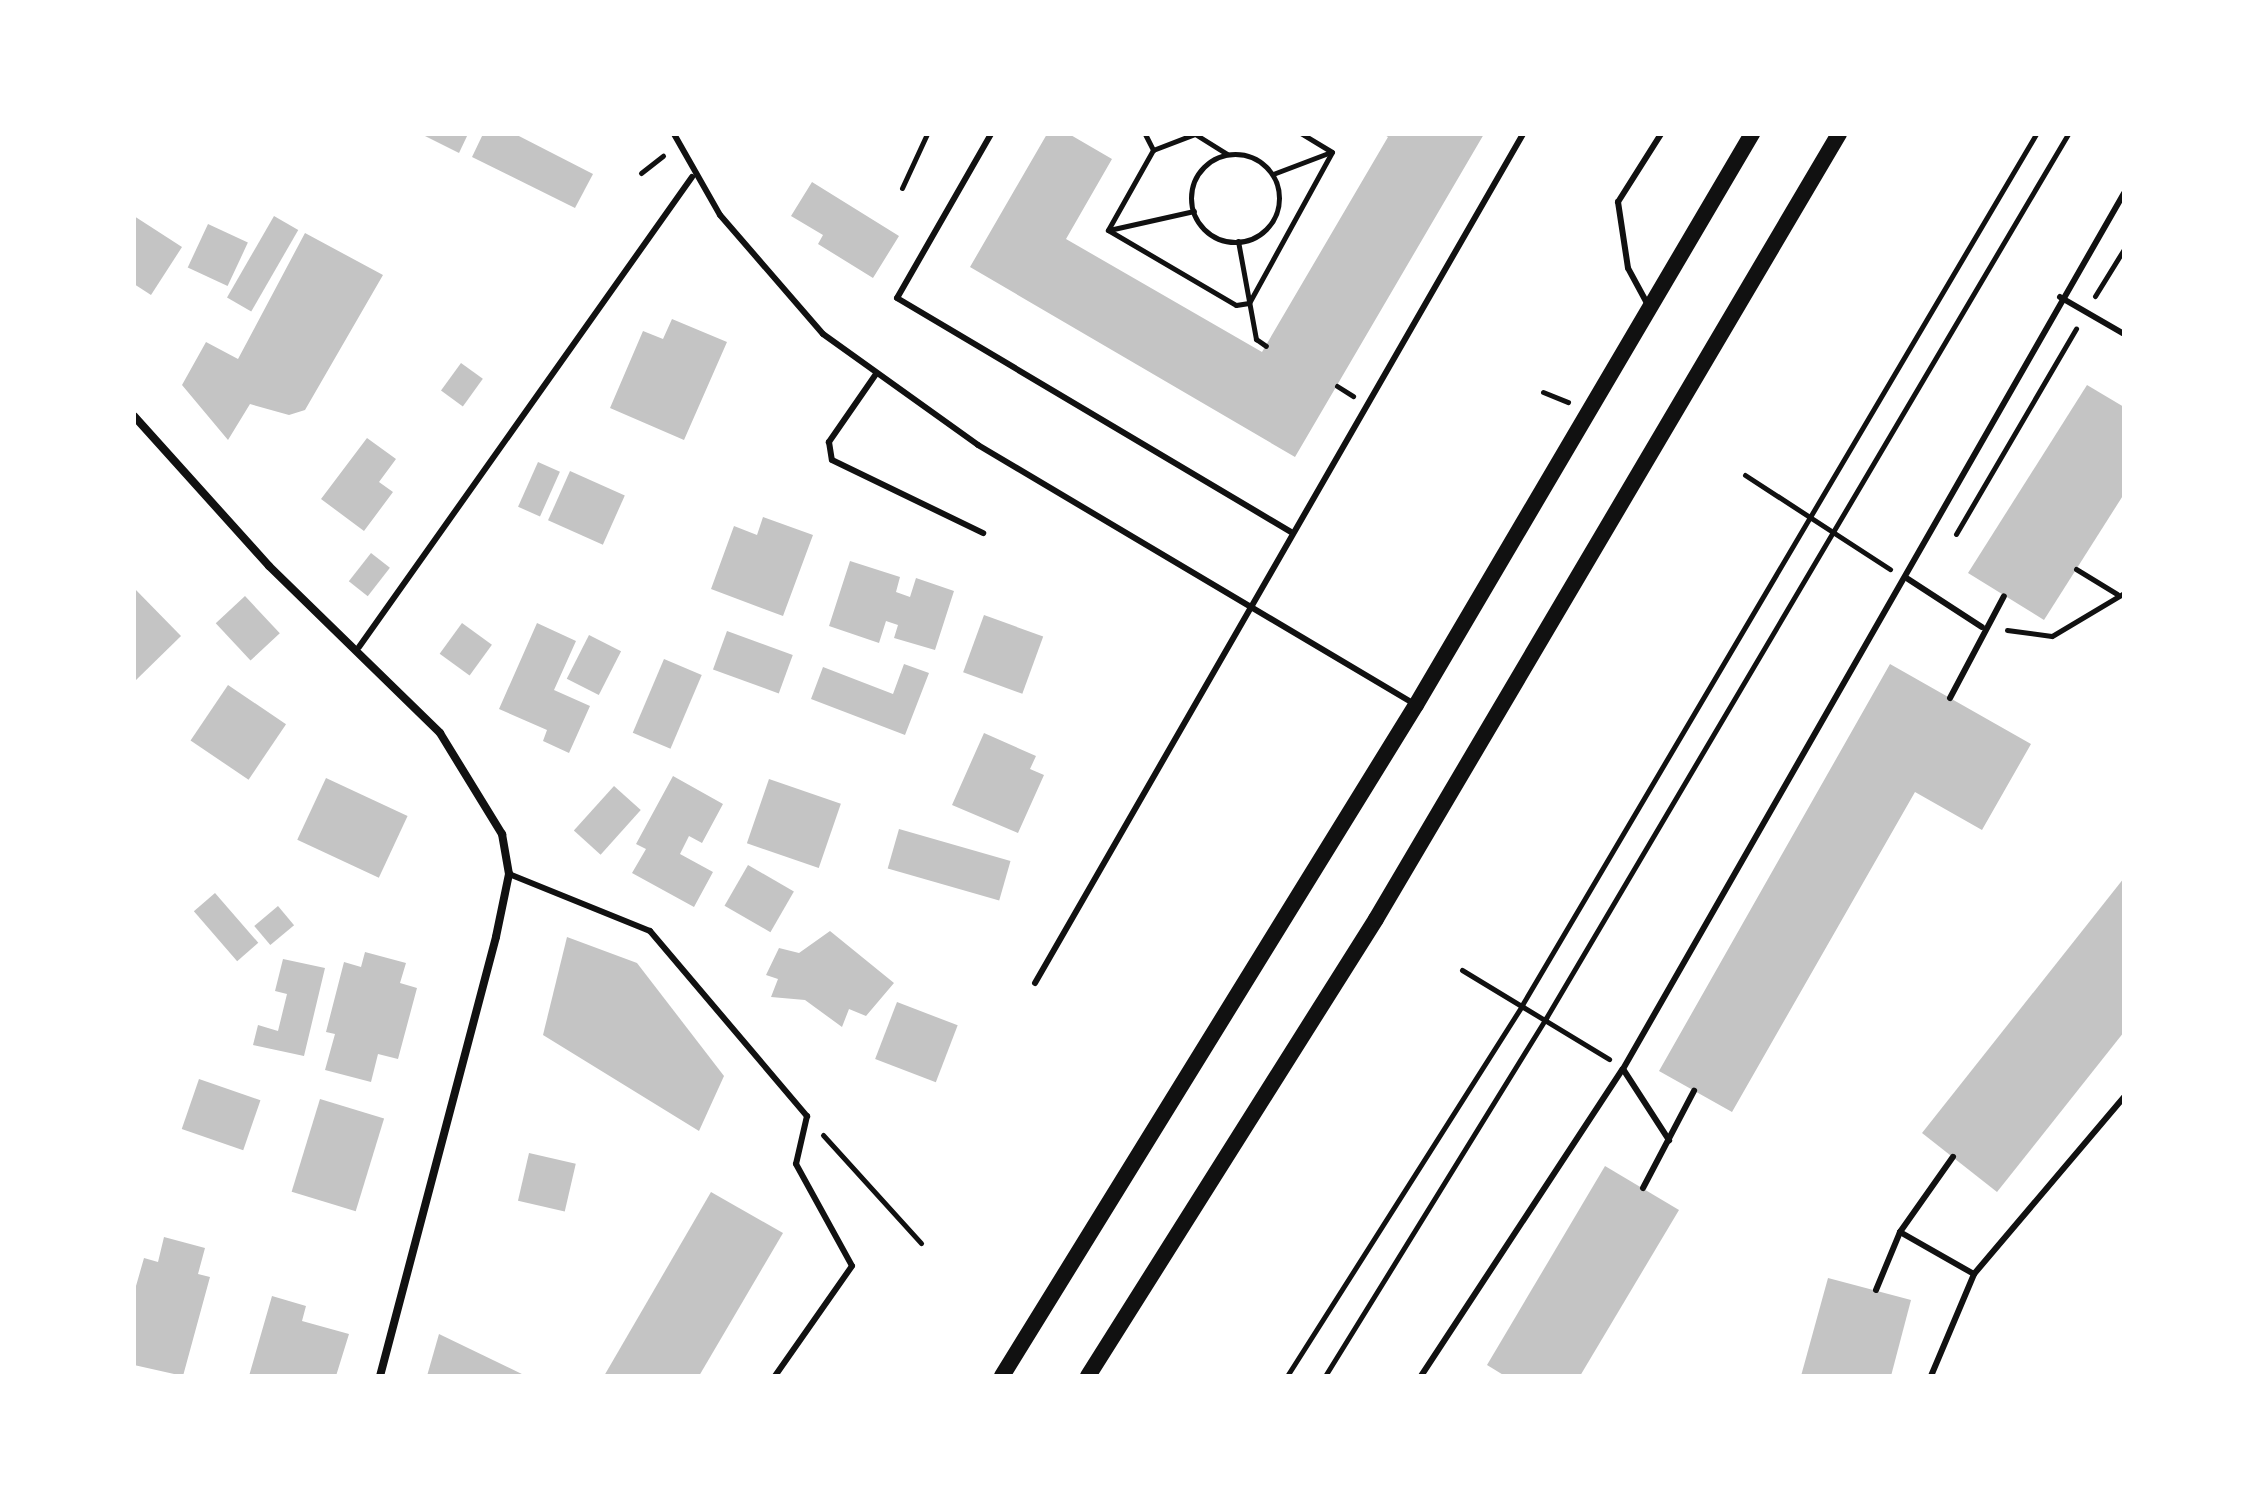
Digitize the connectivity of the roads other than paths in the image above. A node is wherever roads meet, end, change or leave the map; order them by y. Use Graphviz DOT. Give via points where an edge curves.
graph roads {
  1 [pos="674,134"];
  2 [pos="991,134"];
  3 [pos="1523,134"];
  4 [pos="1661,134"];
  5 [pos="1752,134"];
  6 [pos="1839,134"];
  7 [pos="692,177"];
  8 [pos="2124,193"];
  9 [pos="2060,297"];
  10 [pos="1648,305"];
  11 [pos="2124,334"];
  12 [pos="876,374"];
  13 [pos="134,416"];
  14 [pos="1291,532"];
  15 [pos="983,533"];
  16 [pos="1908,579"];
  17 [pos="2004,596"];
  18 [pos="1247,607"];
  19 [pos="1982,627"];
  20 [pos="359,647"];
  21 [pos="1950,698"];
  22 [pos="1416,705"];
  23 [pos="509,874"];
  24 [pos="1035,983"];
  25 [pos="1623,1069"];
  26 [pos="1694,1091"];
  27 [pos="2124,1097"];
  28 [pos="1669,1140"];
  29 [pos="1953,1157"];
  30 [pos="1643,1188"];
  31 [pos="1900,1232"];
  32 [pos="1974,1274"];
  33 [pos="1876,1290"];
  34 [pos="380,1376"];
  35 [pos="775,1376"];
  36 [pos="1002,1376"];
  37 [pos="1088,1376"];
  38 [pos="1421,1376"];
  39 [pos="1931,1376"];
  1 -- 7 [label="lane"];
  2 -- 14 [label="lane" via="897,298"];
  3 -- 14 [label="lane"];
  4 -- 10 [label="lane" via="1618,202 1628,268"];
  5 -- 10 [label="main road"];
  6 -- 37 [label="main road" via="1376,919"];
  7 -- 12 [label="lane" via="823,334"];
  7 -- 20 [label="lane"];
  8 -- 9 [label="lane"];
  9 -- 11 [label="lane"];
  9 -- 16 [label="lane"];
  10 -- 22 [label="main road"];
  12 -- 15 [label="lane" via="829,442 832,460"];
  12 -- 18 [label="lane" via="978,445"];
  13 -- 20 [label="street" via="269,566"];
  14 -- 18 [label="lane"];
  16 -- 19 [label="lane"];
  16 -- 25 [label="lane"];
  17 -- 19 [label="lane"];
  18 -- 22 [label="lane"];
  18 -- 24 [label="lane"];
  19 -- 21 [label="lane"];
  20 -- 23 [label="street" via="471,774 502,834"];
  22 -- 36 [label="main road"];
  23 -- 34 [label="street"];
  23 -- 35 [label="lane" via="650,931 807,1116 796,1164 852,1266"];
  25 -- 28 [label="lane"];
  25 -- 38 [label="lane"];
  26 -- 28 [label="lane"];
  27 -- 32 [label="lane"];
  28 -- 30 [label="lane"];
  29 -- 31 [label="lane"];
  31 -- 32 [label="lane"];
  31 -- 33 [label="lane"];
  32 -- 39 [label="lane"];
}
